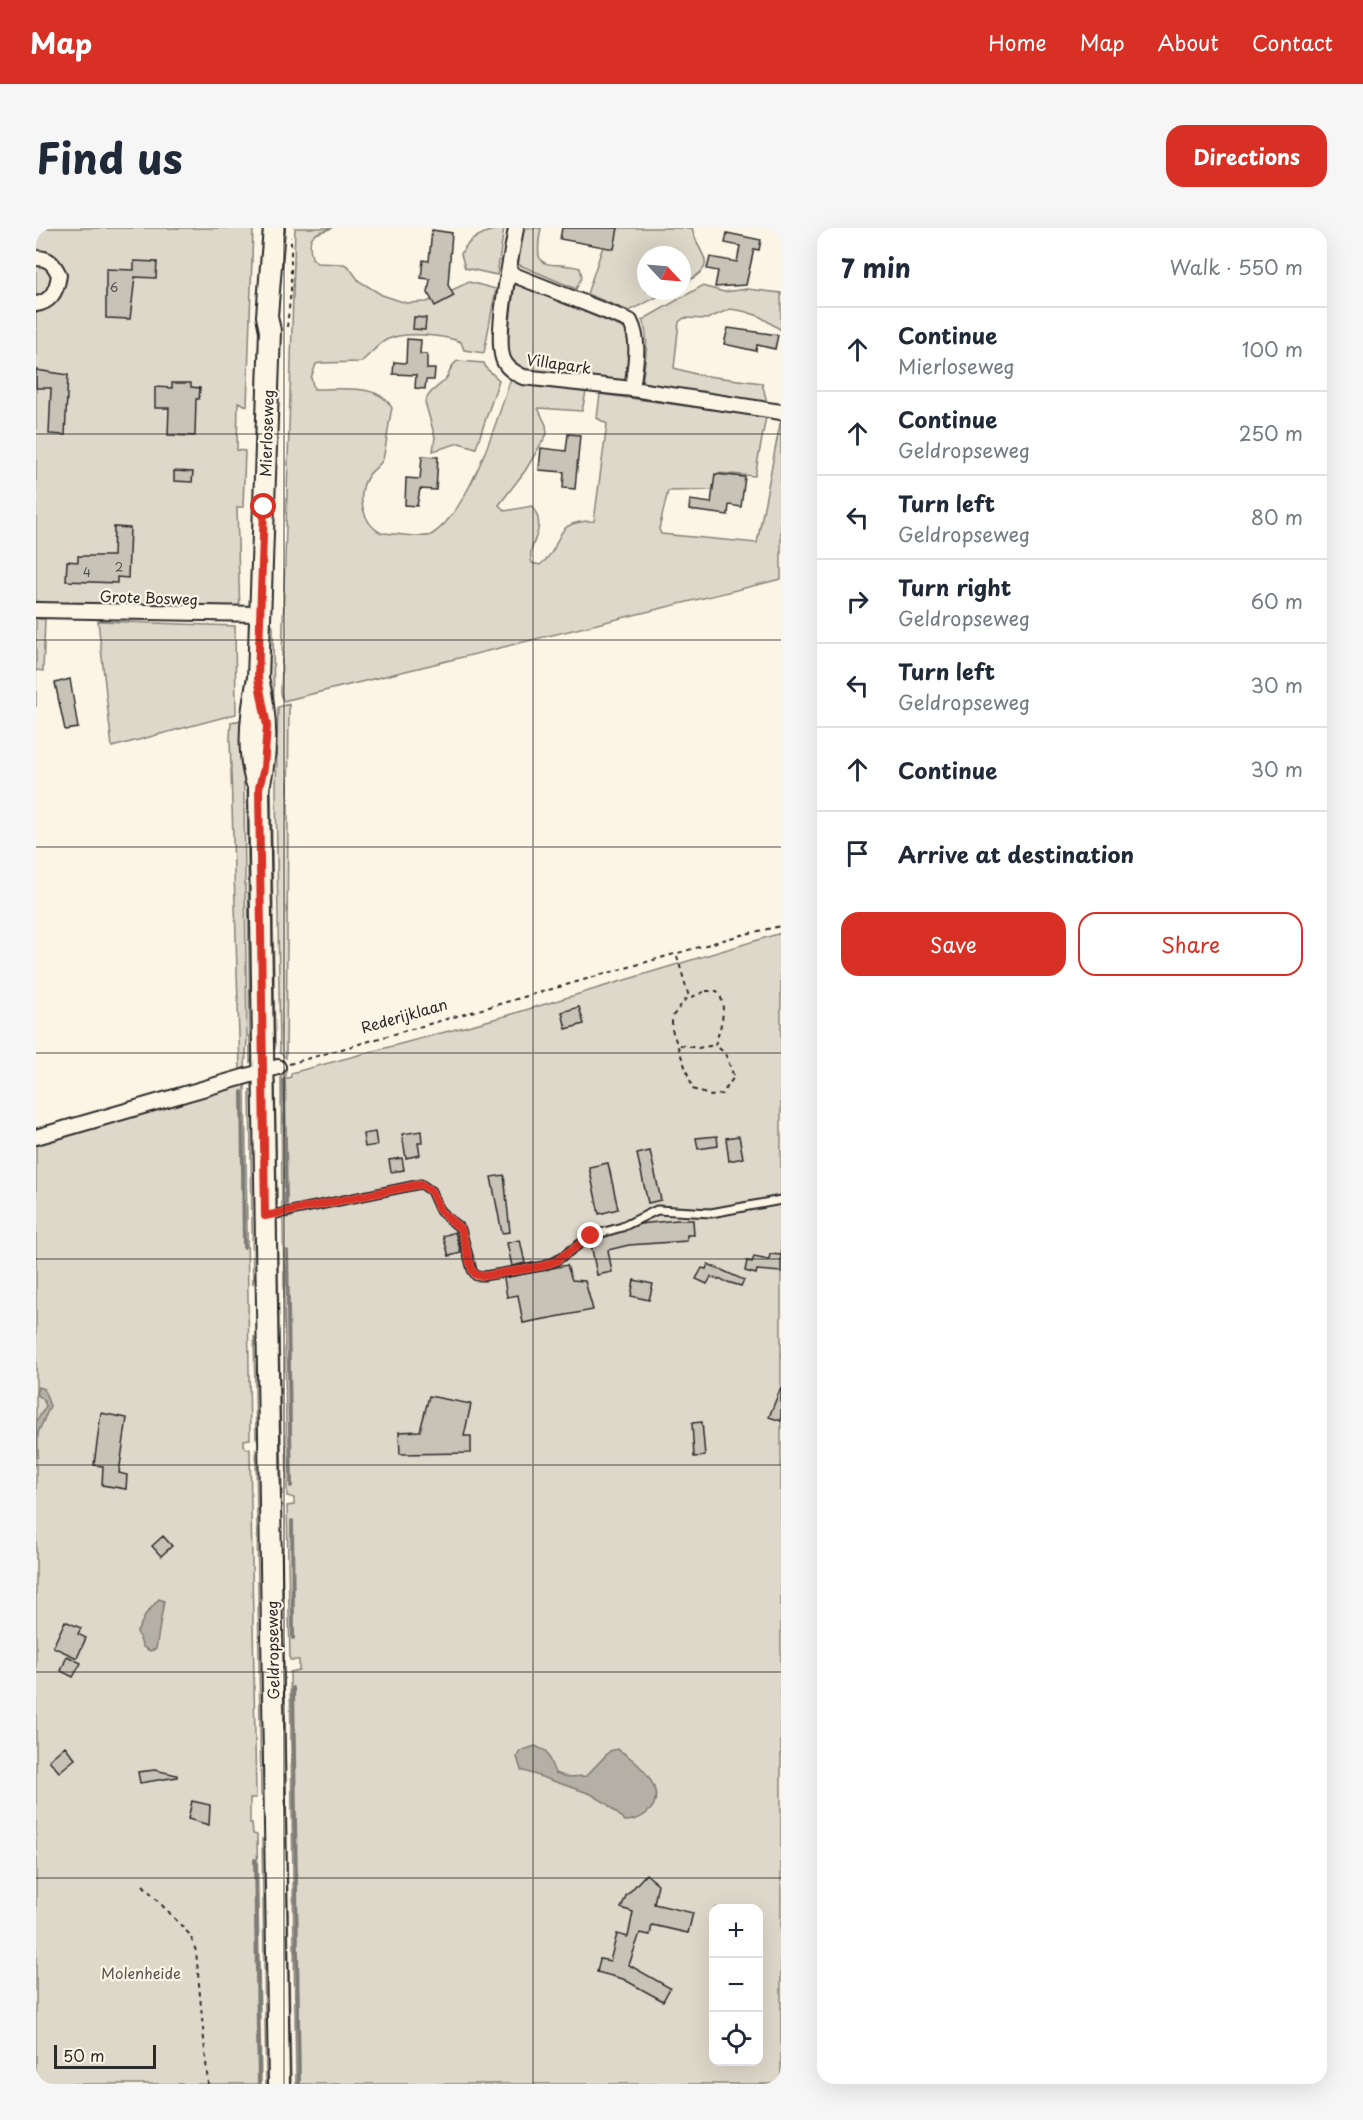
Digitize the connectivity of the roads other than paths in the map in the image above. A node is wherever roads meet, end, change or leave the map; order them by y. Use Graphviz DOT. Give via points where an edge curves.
graph roads {
  1 [pos="274,228"];
  2 [pos="516,228"];
  3 [pos="36,258"];
  4 [pos="509,273"];
  5 [pos="36,304"];
  6 [pos="632,389"];
  7 [pos="781,412"];
  8 [pos="36,610"];
  9 [pos="260,614"];
  10 [pos="259,711"];
  11 [pos="270,1069"];
  12 [pos="36,1137"];
  13 [pos="781,1200"];
  14 [pos="265,1216"];
  15 [pos="279,2084"];
  1 -- 9 [label="main road, Mierloseweg" via="267,316 270,331"];
  2 -- 4 [label="street, Villapark"];
  3 -- 5 [label="street" via="45,258 59,275 52,296"];
  4 -- 6 [label="street" via="630,321 636,332 637,348"];
  4 -- 6 [label="street, Villapark" via="500,338 503,362 512,371 524,377"];
  6 -- 7 [label="street, Villapark"];
  8 -- 9 [label="street, Grote Bosweg"];
  9 -- 10 [label="main road, Mierloseweg"];
  10 -- 11 [label="main road, Geldropseweg" via="251,758 259,788"];
  11 -- 12 [label="street"];
  11 -- 14 [label="main road, Geldropseweg"];
  13 -- 14 [label="lane" via="711,1213 657,1210 591,1236 543,1266 476,1275 461,1229 440,1211 431,1191 421,1184"];
  14 -- 15 [label="main road, Geldropseweg"];
}
